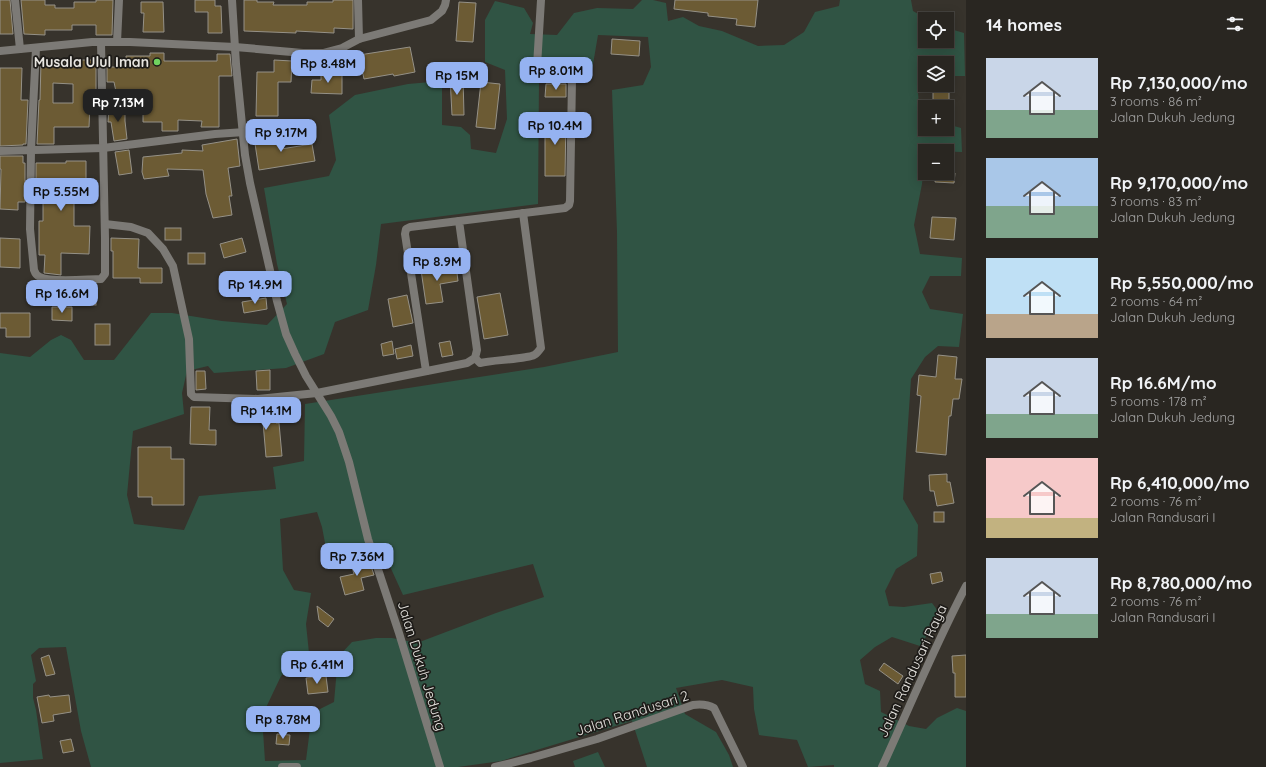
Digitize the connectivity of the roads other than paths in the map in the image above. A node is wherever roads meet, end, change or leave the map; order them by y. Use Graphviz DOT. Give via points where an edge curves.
graph roads {
  1 [pos="15,0"];
  2 [pos="119,0"];
  3 [pos="232,0"];
  4 [pos="358,0"];
  5 [pos="446,0"];
  6 [pos="542,0"];
  7 [pos="359,39"];
  8 [pos="101,42"];
  9 [pos="117,42"];
  10 [pos="235,47"];
  11 [pos="36,48"];
  12 [pos="20,49"];
  13 [pos="0,51"];
  14 [pos="306,128"];
  15 [pos="243,131"];
  16 [pos="103,148"];
  17 [pos="31,150"];
  18 [pos="0,151"];
  19 [pos="523,213"];
  20 [pos="458,221"];
  21 [pos="105,224"];
  22 [pos="475,358"];
  23 [pos="426,371"];
  24 [pos="317,393"];
  25 [pos="966,586"];
  26 [pos="282,767"];
  27 [pos="297,767"];
  28 [pos="440,767"];
  29 [pos="494,767"];
  30 [pos="743,767"];
  31 [pos="882,767"];
  1 -- 12 [label="street"];
  2 -- 9 [label="street"];
  3 -- 10 [label="street, Jalan Dukuh Jedung"];
  4 -- 7 [label="street"];
  5 -- 7 [label="street" via="442,11 431,20"];
  6 -- 19 [label="street" via="537,66 543,74 572,79 570,201 565,208"];
  7 -- 10 [label="street" via="342,48 323,53"];
  8 -- 9 [label="street"];
  8 -- 11 [label="street"];
  8 -- 16 [label="street"];
  9 -- 10 [label="street"];
  10 -- 15 [label="street, Jalan Dukuh Jedung"];
  11 -- 12 [label="street"];
  11 -- 17 [label="street"];
  12 -- 13 [label="street"];
  14 -- 15 [label="street"];
  15 -- 16 [label="street"];
  15 -- 24 [label="street, Jalan Dukuh Jedung" via="250,183 286,334"];
  16 -- 17 [label="street"];
  16 -- 21 [label="street"];
  17 -- 18 [label="street"];
  17 -- 21 [label="street" via="30,229 36,274 40,278 49,279 101,279 105,274"];
  19 -- 20 [label="street"];
  19 -- 22 [label="street" via="541,348 535,355 524,357 480,362"];
  20 -- 22 [label="street" via="477,350"];
  20 -- 23 [label="street" via="406,229"];
  21 -- 24 [label="street" via="131,227 148,233 163,249 172,266 189,339 192,396 258,399"];
  22 -- 23 [label="street" via="467,363"];
  23 -- 24 [label="street"];
  24 -- 28 [label="street, Jalan Dukuh Jedung" via="342,440 368,539"];
  25 -- 31 [label="street, Jalan Randusari Raya" via="928,661"];
  26 -- 27 [label="street"];
  29 -- 30 [label="street, Jalan Randusari 2" via="597,739 700,704 708,704 714,708"];
}
